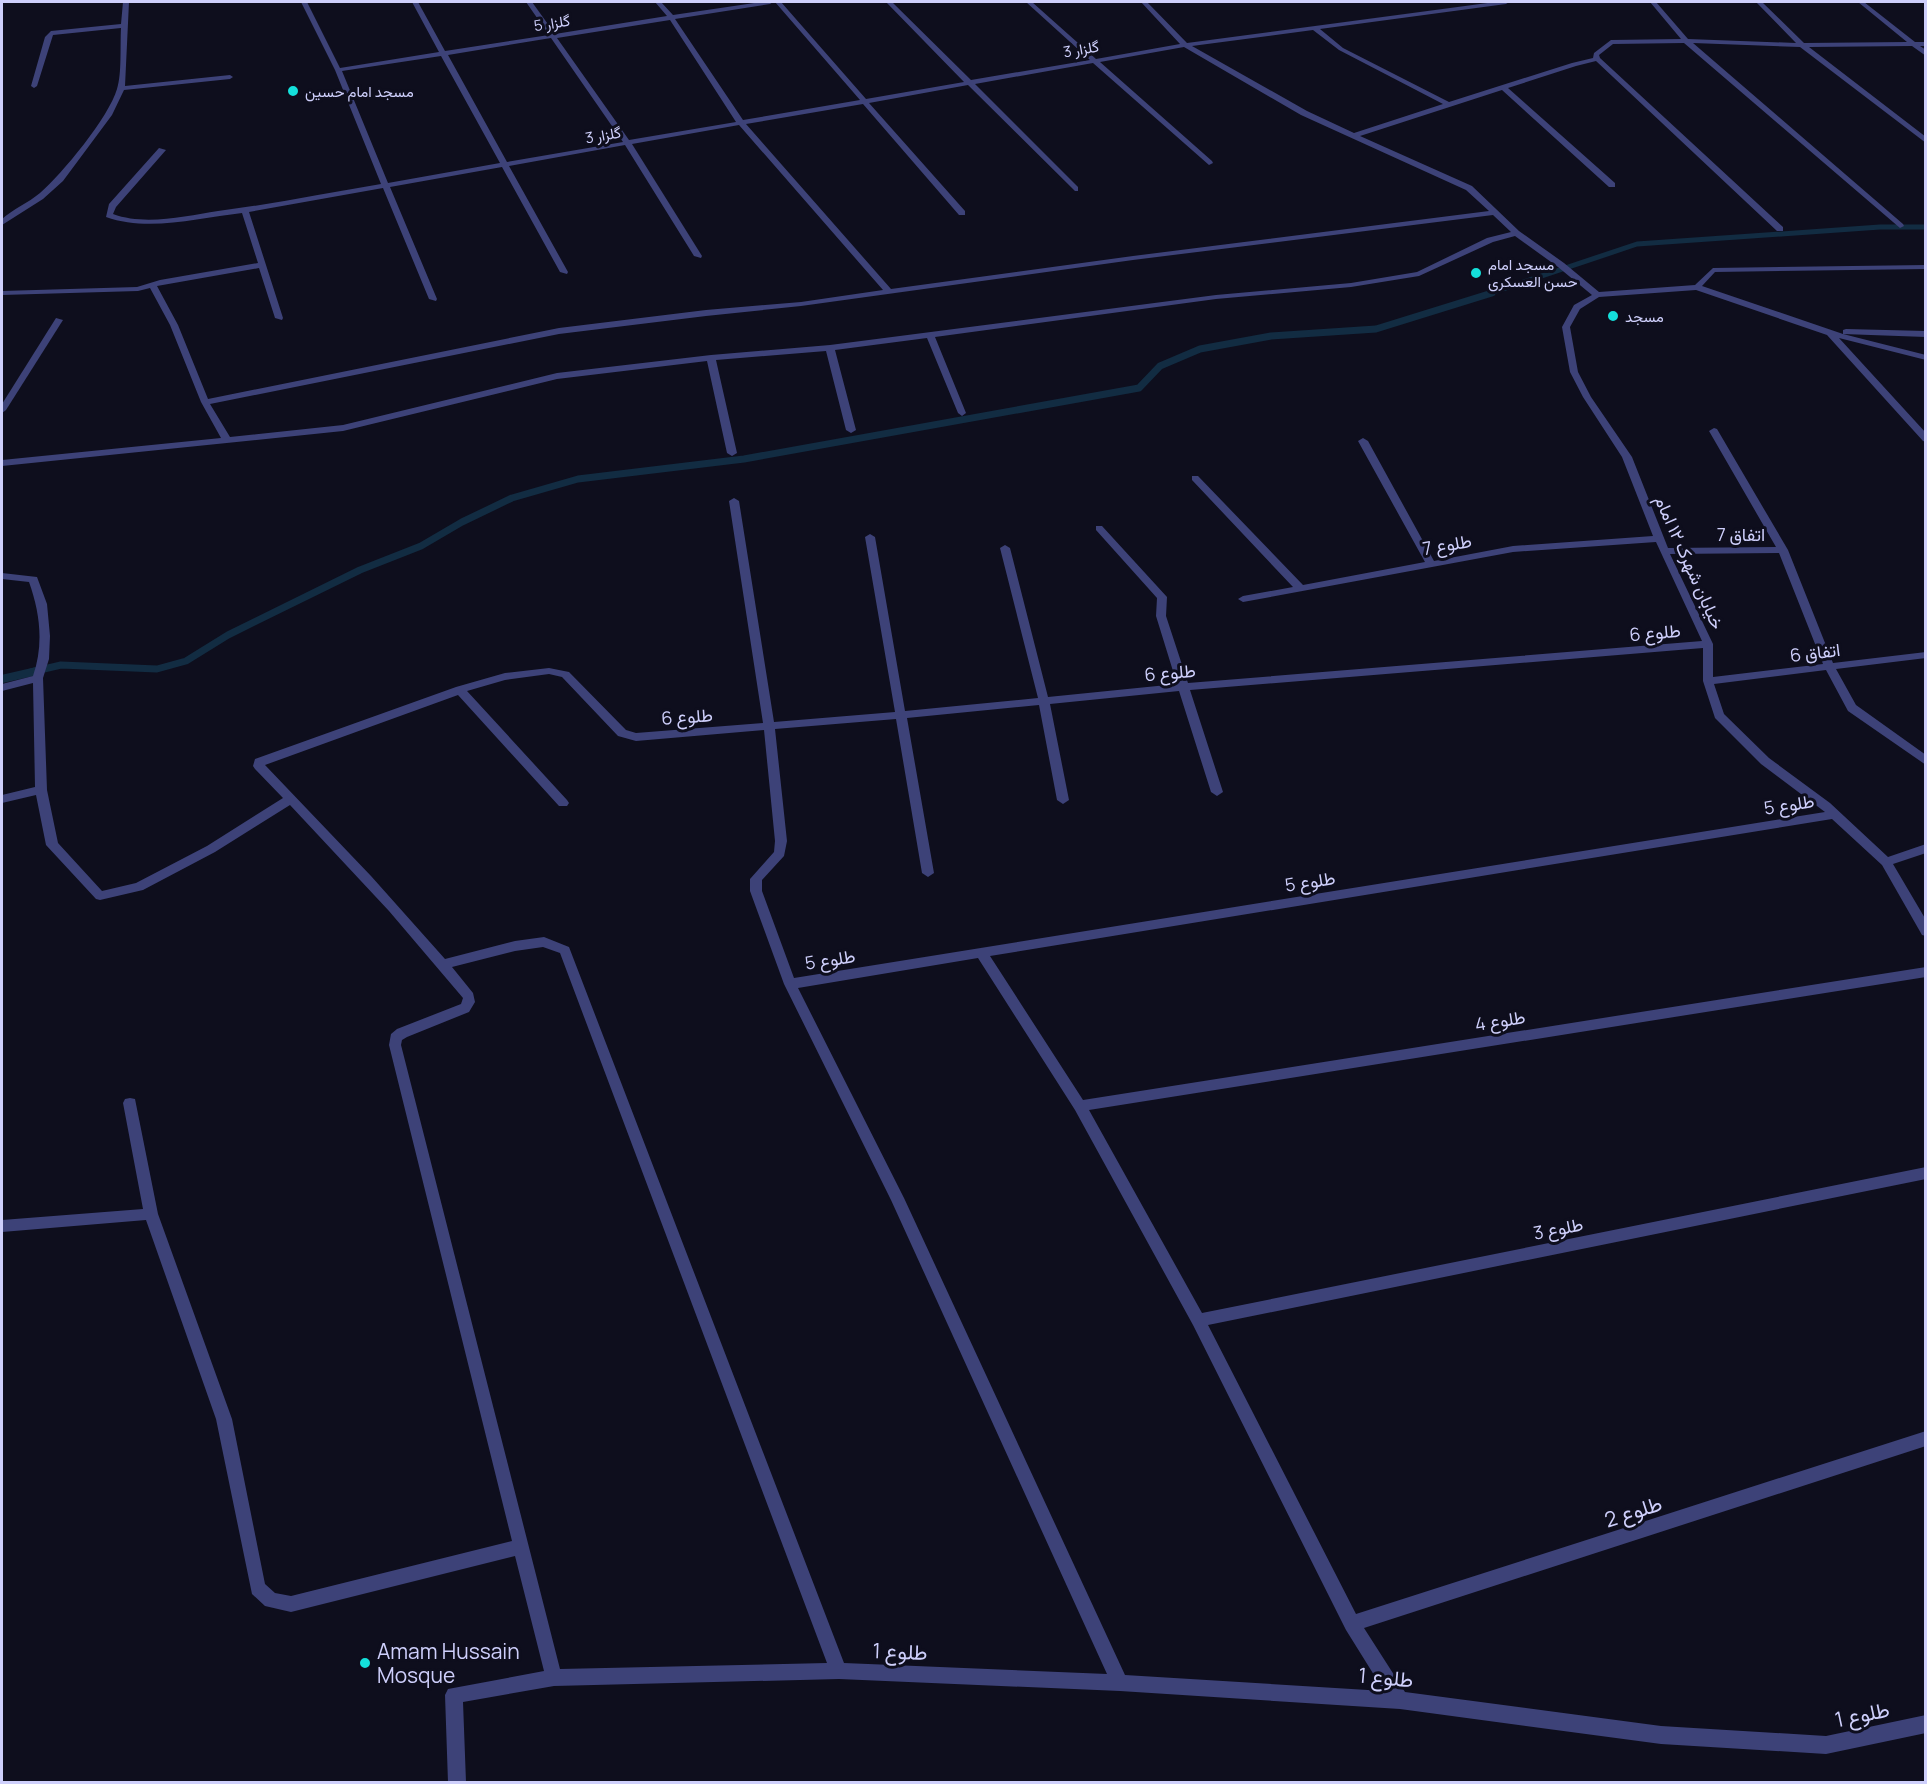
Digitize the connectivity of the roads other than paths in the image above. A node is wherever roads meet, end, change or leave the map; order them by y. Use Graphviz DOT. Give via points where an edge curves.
graph roads {
  1 [pos="126,2"];
  2 [pos="304,2"];
  3 [pos="415,2"];
  4 [pos="529,2"];
  5 [pos="658,2"];
  6 [pos="770,2"];
  7 [pos="778,2"];
  8 [pos="889,2"];
  9 [pos="1029,2"];
  10 [pos="1144,2"];
  11 [pos="1506,2"];
  12 [pos="1653,2"];
  13 [pos="1759,2"];
  14 [pos="1861,2"];
  15 [pos="671,18"];
  16 [pos="124,26"];
  17 [pos="1313,27"];
  18 [pos="553,37"];
  19 [pos="1686,41"];
  20 [pos="1926,44"];
  21 [pos="1185,45"];
  22 [pos="1802,45"];
  23 [pos="1913,45"];
  24 [pos="443,54"];
  25 [pos="1926,54"];
  26 [pos="1597,59"];
  27 [pos="1094,60"];
  28 [pos="338,70"];
  29 [pos="230,77"];
  30 [pos="968,83"];
  31 [pos="34,86"];
  32 [pos="121,88"];
  33 [pos="1504,88"];
  34 [pos="865,101"];
  35 [pos="1450,105"];
  36 [pos="741,123"];
  37 [pos="1351,136"];
  38 [pos="1926,141"];
  39 [pos="628,144"];
  40 [pos="162,150"];
  41 [pos="1209,163"];
  42 [pos="504,165"];
  43 [pos="386,185"];
  44 [pos="1612,185"];
  45 [pos="1075,189"];
  46 [pos="245,210"];
  47 [pos="962,213"];
  48 [pos="1493,213"];
  49 [pos="2,223"];
  50 [pos="1899,226"];
  51 [pos="1780,229"];
  52 [pos="1516,233"];
  53 [pos="698,256"];
  54 [pos="263,265"];
  55 [pos="1926,267"];
  56 [pos="564,272"];
  57 [pos="152,285"];
  58 [pos="1697,287"];
  59 [pos="888,291"];
  60 [pos="2,293"];
  61 [pos="1597,295"];
  62 [pos="433,298"];
  63 [pos="279,318"];
  64 [pos="59,320"];
  65 [pos="1830,333"];
  66 [pos="1926,333"];
  67 [pos="930,334"];
  68 [pos="831,348"];
  69 [pos="711,358"];
  70 [pos="1926,358"];
  71 [pos="205,402"];
  72 [pos="2,410"];
  73 [pos="962,413"];
  74 [pos="851,430"];
  75 [pos="1714,431"];
  76 [pos="1926,439"];
  77 [pos="228,441"];
  78 [pos="1363,441"];
  79 [pos="732,453"];
  80 [pos="2,463"];
  81 [pos="1195,478"];
  82 [pos="734,501"];
  83 [pos="1099,528"];
  84 [pos="870,537"];
  85 [pos="1660,539"];
  86 [pos="1005,548"];
  87 [pos="1783,550"];
  88 [pos="1664,551"];
  89 [pos="1430,563"];
  90 [pos="2,576"];
  91 [pos="1300,588"];
  92 [pos="1243,599"];
  93 [pos="1708,644"];
  94 [pos="1926,655"];
  95 [pos="1832,667"];
  96 [pos="39,678"];
  97 [pos="1708,681"];
  98 [pos="2,687"];
  99 [pos="1183,687"];
  100 [pos="460,690"];
  101 [pos="1044,701"];
  102 [pos="900,715"];
  103 [pos="769,727"];
  104 [pos="1926,761"];
  105 [pos="41,790"];
  106 [pos="1217,792"];
  107 [pos="2,799"];
  108 [pos="291,799"];
  109 [pos="1063,800"];
  110 [pos="563,803"];
  111 [pos="1835,814"];
  112 [pos="1926,848"];
  113 [pos="1886,862"];
  114 [pos="928,873"];
  115 [pos="1926,932"];
  116 [pos="981,953"];
  117 [pos="443,964"];
  118 [pos="1926,972"];
  119 [pos="790,984"];
  120 [pos="130,1103"];
  121 [pos="1080,1106"];
  122 [pos="1926,1173"];
  123 [pos="151,1214"];
  124 [pos="2,1226"];
  125 [pos="1198,1320"];
  126 [pos="1926,1438"];
  127 [pos="520,1547"];
  128 [pos="1353,1624"];
  129 [pos="839,1671"];
  130 [pos="554,1678"];
  131 [pos="1120,1683"];
  132 [pos="1400,1700"];
  133 [pos="1926,1724"];
  134 [pos="457,1782"];
  1 -- 16 [label="street"];
  2 -- 28 [label="street"];
  3 -- 24 [label="street"];
  4 -- 18 [label="street"];
  5 -- 15 [label="street"];
  6 -- 15 [label="street, گلزار 5"];
  7 -- 34 [label="street"];
  8 -- 30 [label="street"];
  9 -- 27 [label="street"];
  10 -- 21 [label="street"];
  11 -- 17 [label="street, گلزار 3"];
  12 -- 19 [label="street"];
  13 -- 22 [label="street"];
  14 -- 23 [label="street"];
  15 -- 18 [label="street, گلزار 5"];
  15 -- 36 [label="street"];
  16 -- 31 [label="street" via="51,33"];
  16 -- 32 [label="street"];
  17 -- 21 [label="street, گلزار 3"];
  17 -- 35 [label="street" via="1341,49"];
  18 -- 24 [label="street, گلزار 5"];
  18 -- 39 [label="street"];
  19 -- 22 [label="street"];
  19 -- 26 [label="street" via="1611,42 1596,54"];
  19 -- 50 [label="street"];
  20 -- 23 [label="street"];
  21 -- 27 [label="street, گلزار 3"];
  21 -- 37 [label="street"];
  22 -- 23 [label="street"];
  22 -- 38 [label="street"];
  23 -- 25 [label="street"];
  24 -- 28 [label="street, گلزار 5"];
  24 -- 42 [label="street"];
  26 -- 33 [label="street"];
  26 -- 51 [label="street"];
  27 -- 30 [label="street, گلزار 3"];
  27 -- 41 [label="street"];
  28 -- 43 [label="street"];
  29 -- 32 [label="street"];
  30 -- 34 [label="street, گلزار 3"];
  30 -- 45 [label="street"];
  32 -- 49 [label="street" via="108,115 60,179"];
  33 -- 35 [label="street"];
  33 -- 44 [label="street"];
  34 -- 36 [label="street, گلزار 3"];
  34 -- 47 [label="street"];
  35 -- 37 [label="street"];
  36 -- 39 [label="street, گلزار 3"];
  36 -- 59 [label="street"];
  37 -- 48 [label="street" via="1469,188"];
  39 -- 42 [label="street, گلزار 3"];
  39 -- 53 [label="street"];
  40 -- 46 [label="street, گلزار 3" via="112,206 109,215 150,222"];
  42 -- 43 [label="street, گلزار 3"];
  42 -- 56 [label="street"];
  43 -- 46 [label="street, گلزار 3"];
  43 -- 62 [label="street"];
  46 -- 54 [label="street"];
  48 -- 52 [label="street"];
  48 -- 59 [label="street"];
  52 -- 61 [label="street"];
  52 -- 67 [label="street" via="1490,240 1419,274"];
  54 -- 57 [label="street"];
  54 -- 63 [label="street"];
  55 -- 58 [label="street" via="1713,270"];
  57 -- 60 [label="street" via="120,290"];
  57 -- 71 [label="street" via="174,325"];
  58 -- 61 [label="street"];
  58 -- 65 [label="street"];
  59 -- 71 [label="street" via="559,331"];
  61 -- 85 [label="street, خیابان شهرک ۱۲ امام" via="1577,307 1566,327 1574,372 1627,457"];
  64 -- 72 [label="street"];
  65 -- 66 [label="street"];
  65 -- 70 [label="street"];
  65 -- 76 [label="street"];
  67 -- 68 [label="street"];
  67 -- 73 [label="street"];
  68 -- 69 [label="street"];
  68 -- 74 [label="street"];
  69 -- 77 [label="street" via="558,376 343,428"];
  69 -- 79 [label="street"];
  71 -- 77 [label="street"];
  75 -- 87 [label="street"];
  77 -- 80 [label="street"];
  78 -- 89 [label="street"];
  81 -- 91 [label="street"];
  82 -- 103 [label="street"];
  83 -- 99 [label="street" via="1162,597 1161,616"];
  84 -- 102 [label="street"];
  85 -- 88 [label="street, خیابان شهرک ۱۲ امام"];
  85 -- 89 [label="street, طلوع 7" via="1513,549"];
  86 -- 101 [label="street"];
  87 -- 88 [label="street, اتفاق 7"];
  87 -- 95 [label="street"];
  88 -- 93 [label="street, خیابان شهرک ۱۲ امام"];
  89 -- 91 [label="street, طلوع 7"];
  90 -- 96 [label="street" via="33,579 42,604 44,659"];
  91 -- 92 [label="street, طلوع 7"];
  93 -- 97 [label="street, خیابان شهرک ۱۲ امام"];
  93 -- 99 [label="street, طلوع 6"];
  94 -- 95 [label="street, اتفاق 6"];
  95 -- 97 [label="street, اتفاق 6"];
  95 -- 104 [label="street" via="1835,680 1852,708"];
  96 -- 98 [label="street"];
  96 -- 105 [label="street"];
  97 -- 111 [label="street, خیابان شهرک ۱۲ امام" via="1719,715 1765,761"];
  99 -- 101 [label="street, طلوع 6"];
  99 -- 106 [label="street"];
  100 -- 103 [label="street, طلوع 6" via="505,677 558,671 622,733 636,737"];
  100 -- 108 [label="street" via="259,762"];
  100 -- 110 [label="street"];
  101 -- 102 [label="street, طلوع 6"];
  101 -- 109 [label="street"];
  102 -- 103 [label="street, طلوع 6"];
  102 -- 114 [label="street"];
  103 -- 119 [label="street" via="780,853 756,879 756,891"];
  105 -- 107 [label="street"];
  105 -- 108 [label="street" via="52,845 100,896 139,887 211,849"];
  108 -- 117 [label="street" via="391,903"];
  111 -- 113 [label="street, خیابان شهرک ۱۲ امام"];
  111 -- 116 [label="street, طلوع 5"];
  112 -- 113 [label="street"];
  113 -- 115 [label="street, خیابان شهرک ۱۲ امام"];
  116 -- 119 [label="street, طلوع 5"];
  116 -- 121 [label="street"];
  117 -- 127 [label="street" via="469,1002 465,1008 402,1033 395,1045"];
  117 -- 129 [label="street" via="515,945 544,942 566,950"];
  118 -- 121 [label="street, طلوع 4"];
  119 -- 131 [label="street" via="897,1198"];
  120 -- 123 [label="street"];
  121 -- 125 [label="street"];
  122 -- 125 [label="street, طلوع 3"];
  123 -- 124 [label="street"];
  123 -- 127 [label="street" via="224,1419 258,1588 271,1600 291,1604"];
  125 -- 128 [label="street"];
  126 -- 128 [label="street, طلوع 2"];
  127 -- 130 [label="street"];
  128 -- 132 [label="street"];
  129 -- 130 [label="street, طلوع 1"];
  129 -- 131 [label="street, طلوع 1"];
  130 -- 134 [label="street, طلوع 1" via="454,1695"];
  131 -- 132 [label="street, طلوع 1"];
  132 -- 133 [label="street, طلوع 1" via="1661,1735 1826,1745"];
}
